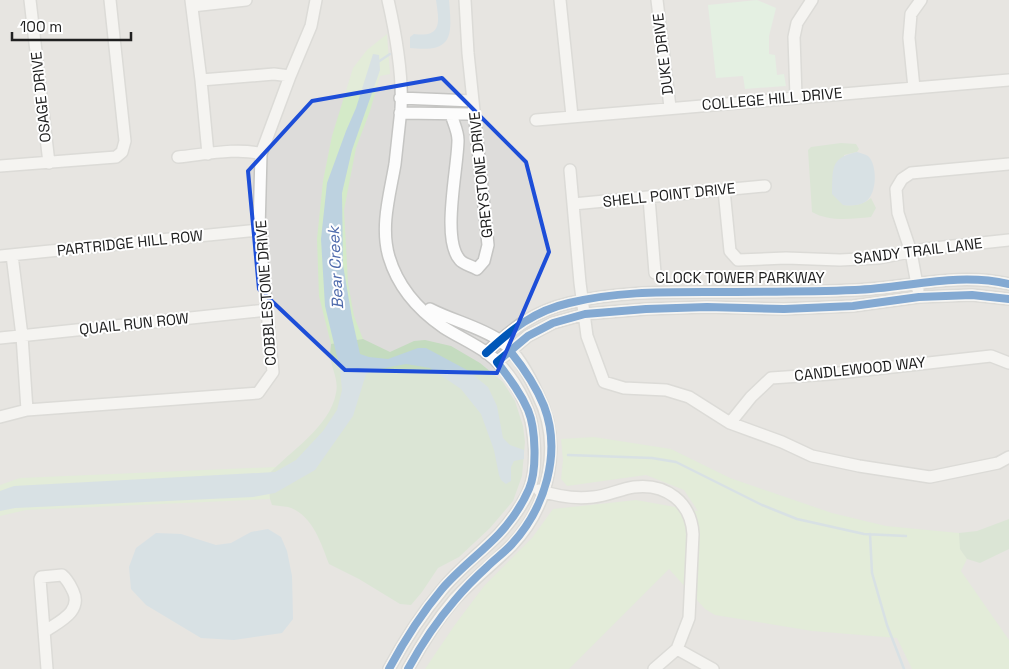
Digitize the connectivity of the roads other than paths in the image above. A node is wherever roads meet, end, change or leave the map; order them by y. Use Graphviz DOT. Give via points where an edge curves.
graph roads {
  1 [pos="30,0"];
  2 [pos="110,0"];
  3 [pos="246,0"];
  4 [pos="316,0"];
  5 [pos="388,0"];
  6 [pos="464,0"];
  7 [pos="560,0"];
  8 [pos="657,0"];
  9 [pos="812,0"];
  10 [pos="921,0"];
  11 [pos="191,3"];
  12 [pos="290,76"];
  13 [pos="201,80"];
  14 [pos="1009,80"];
  15 [pos="914,88"];
  16 [pos="796,97"];
  17 [pos="400,98"];
  18 [pos="473,101"];
  19 [pos="670,108"];
  20 [pos="400,113"];
  21 [pos="451,114"];
  22 [pos="474,114"];
  23 [pos="572,116"];
  24 [pos="536,120"];
  25 [pos="208,154"];
  26 [pos="261,154"];
  27 [pos="178,158"];
  28 [pos="49,163"];
  29 [pos="1009,164"];
  30 [pos="0,166"];
  31 [pos="570,170"];
  32 [pos="766,186"];
  33 [pos="724,190"];
  34 [pos="649,198"];
  35 [pos="573,204"];
  36 [pos="259,230"];
  37 [pos="1009,240"];
  38 [pos="911,252"];
  39 [pos="12,255"];
  40 [pos="0,256"];
  41 [pos="655,273"];
  42 [pos="916,283"];
  43 [pos="1009,284"];
  44 [pos="919,297"];
  45 [pos="1009,299"];
  46 [pos="582,300"];
  47 [pos="412,301"];
  48 [pos="267,310"];
  49 [pos="585,314"];
  50 [pos="22,336"];
  51 [pos="0,338"];
  52 [pos="500,340"];
  53 [pos="510,351"];
  54 [pos="486,353"];
  55 [pos="497,362"];
  56 [pos="1009,363"];
  57 [pos="27,410"];
  58 [pos="0,417"];
  59 [pos="730,423"];
  60 [pos="1009,457"];
  61 [pos="530,488"];
  62 [pos="544,492"];
  63 [pos="44,632"];
  64 [pos="407,636"];
  65 [pos="421,646"];
  66 [pos="677,649"];
  67 [pos="48,669"];
  68 [pos="389,669"];
  69 [pos="408,669"];
  70 [pos="654,669"];
  71 [pos="713,669"];
  1 -- 28 [label="street, OSAGE DRIVE"];
  2 -- 28 [label="street" via="125,141 122,152 116,158"];
  3 -- 11 [label="street"];
  4 -- 12 [label="street, COBBLESTONE DRIVE" via="310,26"];
  5 -- 17 [label="street" via="395,33"];
  6 -- 18 [label="street, GREYSTONE DRIVE"];
  7 -- 23 [label="street"];
  8 -- 19 [label="street, DUKE DRIVE"];
  9 -- 16 [label="street" via="797,23 794,37"];
  10 -- 15 [label="street" via="911,14 909,30"];
  11 -- 13 [label="street"];
  12 -- 13 [label="street" via="274,74"];
  12 -- 26 [label="street, COBBLESTONE DRIVE"];
  13 -- 25 [label="street"];
  14 -- 15 [label="street, COLLEGE HILL DRIVE"];
  15 -- 16 [label="street, COLLEGE HILL DRIVE"];
  16 -- 19 [label="street, COLLEGE HILL DRIVE"];
  17 -- 18 [label="street"];
  17 -- 20 [label="street"];
  18 -- 22 [label="street, GREYSTONE DRIVE"];
  19 -- 23 [label="street, COLLEGE HILL DRIVE"];
  20 -- 21 [label="street"];
  20 -- 47 [label="street" via="385,222 389,255 399,283"];
  21 -- 22 [label="street"];
  21 -- 22 [label="street, GREYSTONE DRIVE" via="458,139 452,206 453,247 460,260 477,268 484,261 488,245"];
  23 -- 24 [label="street, COLLEGE HILL DRIVE"];
  25 -- 26 [label="street" via="252,151"];
  25 -- 27 [label="street"];
  26 -- 36 [label="street, COBBLESTONE DRIVE"];
  28 -- 30 [label="street"];
  29 -- 38 [label="street" via="912,172 902,179 896,188 898,213"];
  31 -- 35 [label="street"];
  32 -- 33 [label="street, SHELL POINT DRIVE"];
  33 -- 34 [label="street, SHELL POINT DRIVE"];
  33 -- 38 [label="street, SANDY TRAIL LANE" via="730,251 738,260 840,260"];
  34 -- 35 [label="street, SHELL POINT DRIVE"];
  34 -- 41 [label="street"];
  35 -- 46 [label="street"];
  36 -- 39 [label="street, PARTRIDGE HILL ROW"];
  36 -- 48 [label="street, COBBLESTONE DRIVE"];
  37 -- 38 [label="street, SANDY TRAIL LANE"];
  38 -- 42 [label="street"];
  39 -- 40 [label="street, PARTRIDGE HILL ROW"];
  39 -- 50 [label="street"];
  42 -- 43 [label="street, CLOCK TOWER PARKWAY" via="945,279"];
  42 -- 44 [label="street"];
  42 -- 46 [label="street, CLOCK TOWER PARKWAY" via="858,290 638,292"];
  44 -- 45 [label="street, CLOCK TOWER PARKWAY" via="972,295"];
  44 -- 49 [label="street, CLOCK TOWER PARKWAY" via="853,306 784,309 707,307"];
  46 -- 49 [label="street"];
  46 -- 52 [label="street, CLOCK TOWER PARKWAY" via="547,309 527,319"];
  47 -- 52 [label="street"];
  47 -- 54 [label="street" via="442,326"];
  48 -- 50 [label="street, QUAIL RUN ROW"];
  48 -- 57 [label="street, COBBLESTONE DRIVE" via="273,372 258,393"];
  49 -- 53 [label="street, CLOCK TOWER PARKWAY" via="553,323 528,336"];
  49 -- 59 [label="street" via="586,336 604,382 624,388 666,390 689,397"];
  50 -- 51 [label="street, QUAIL RUN ROW"];
  50 -- 57 [label="street"];
  52 -- 53 [label="street"];
  52 -- 54 [label="street, CLOCK TOWER PARKWAY"];
  53 -- 55 [label="street, CLOCK TOWER PARKWAY"];
  53 -- 62 [label="street" via="530,377 544,406 551,456"];
  54 -- 55 [label="street"];
  55 -- 61 [label="street" via="515,385 529,412 535,456"];
  56 -- 59 [label="street, CANDLEWOOD WAY" via="990,356 771,378"];
  57 -- 58 [label="street, COBBLESTONE DRIVE"];
  59 -- 60 [label="street" via="812,456 930,477 998,464"];
  61 -- 62 [label="street"];
  61 -- 64 [label="street" via="500,533 442,590"];
  62 -- 65 [label="street" via="529,523 512,545 454,600"];
  62 -- 66 [label="street" via="593,498 647,486 664,490 682,504 691,519 693,534 689,618"];
  63 -- 63 [label="street" via="40,579 62,575 75,596 76,604 73,611"];
  63 -- 67 [label="street"];
  64 -- 65 [label="street"];
  64 -- 68 [label="street"];
  65 -- 69 [label="street"];
  66 -- 70 [label="street"];
  66 -- 71 [label="street"];
}
